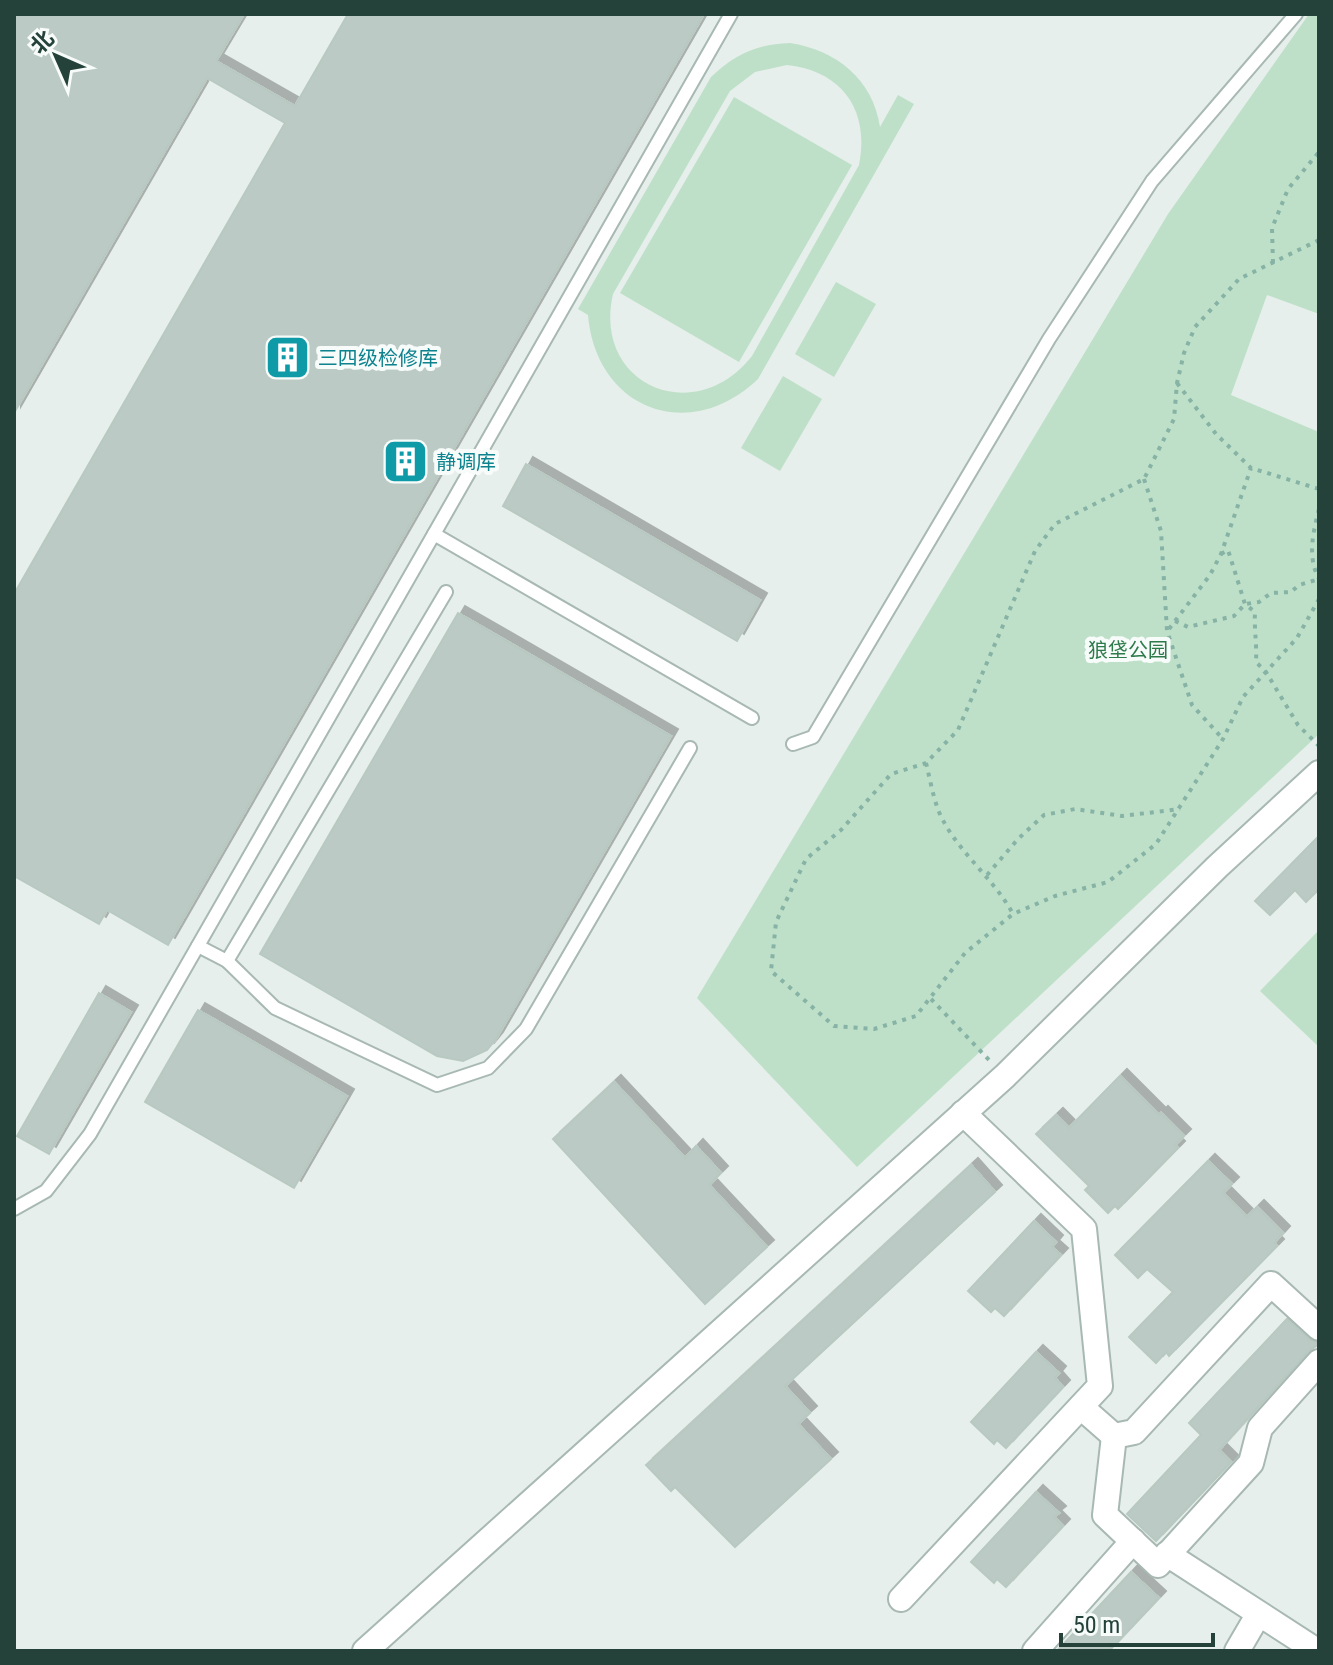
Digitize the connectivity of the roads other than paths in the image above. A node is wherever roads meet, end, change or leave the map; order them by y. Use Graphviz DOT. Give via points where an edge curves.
graph roads {
  1 [pos="731,14"];
  2 [pos="1296,14"];
  3 [pos="434,534"];
  4 [pos="446,592"];
  5 [pos="752,718"];
  6 [pos="793,744"];
  7 [pos="690,748"];
  8 [pos="1319,773"];
  9 [pos="198,946"];
  10 [pos="227,961"];
  11 [pos="963,1113"];
  12 [pos="14,1209"];
  13 [pos="1319,1328"];
  14 [pos="1319,1362"];
  15 [pos="1081,1407"];
  16 [pos="1114,1436"];
  17 [pos="1133,1541"];
  18 [pos="1167,1554"];
  19 [pos="901,1599"];
  20 [pos="1258,1615"];
  21 [pos="365,1651"];
  22 [pos="1035,1651"];
  23 [pos="1237,1651"];
  24 [pos="1317,1651"];
  1 -- 3 [label="lane"];
  2 -- 6 [label="lane" via="1152,181 1049,339 813,737"];
  3 -- 5 [label="lane"];
  3 -- 9 [label="lane"];
  4 -- 10 [label="lane"];
  7 -- 10 [label="lane" via="526,1029 488,1068 437,1085 275,1008"];
  8 -- 11 [label="street"];
  9 -- 10 [label="lane"];
  9 -- 12 [label="lane" via="90,1134 46,1191"];
  11 -- 15 [label="street" via="1084,1229 1100,1386"];
  11 -- 21 [label="street"];
  13 -- 16 [label="street" via="1271,1284 1134,1432"];
  14 -- 18 [label="street" via="1260,1428 1251,1463"];
  15 -- 16 [label="street"];
  15 -- 19 [label="street"];
  16 -- 17 [label="street" via="1105,1515"];
  17 -- 18 [label="street" via="1158,1565"];
  17 -- 22 [label="street"];
  18 -- 20 [label="street"];
  20 -- 23 [label="street"];
  20 -- 24 [label="street"];
}
